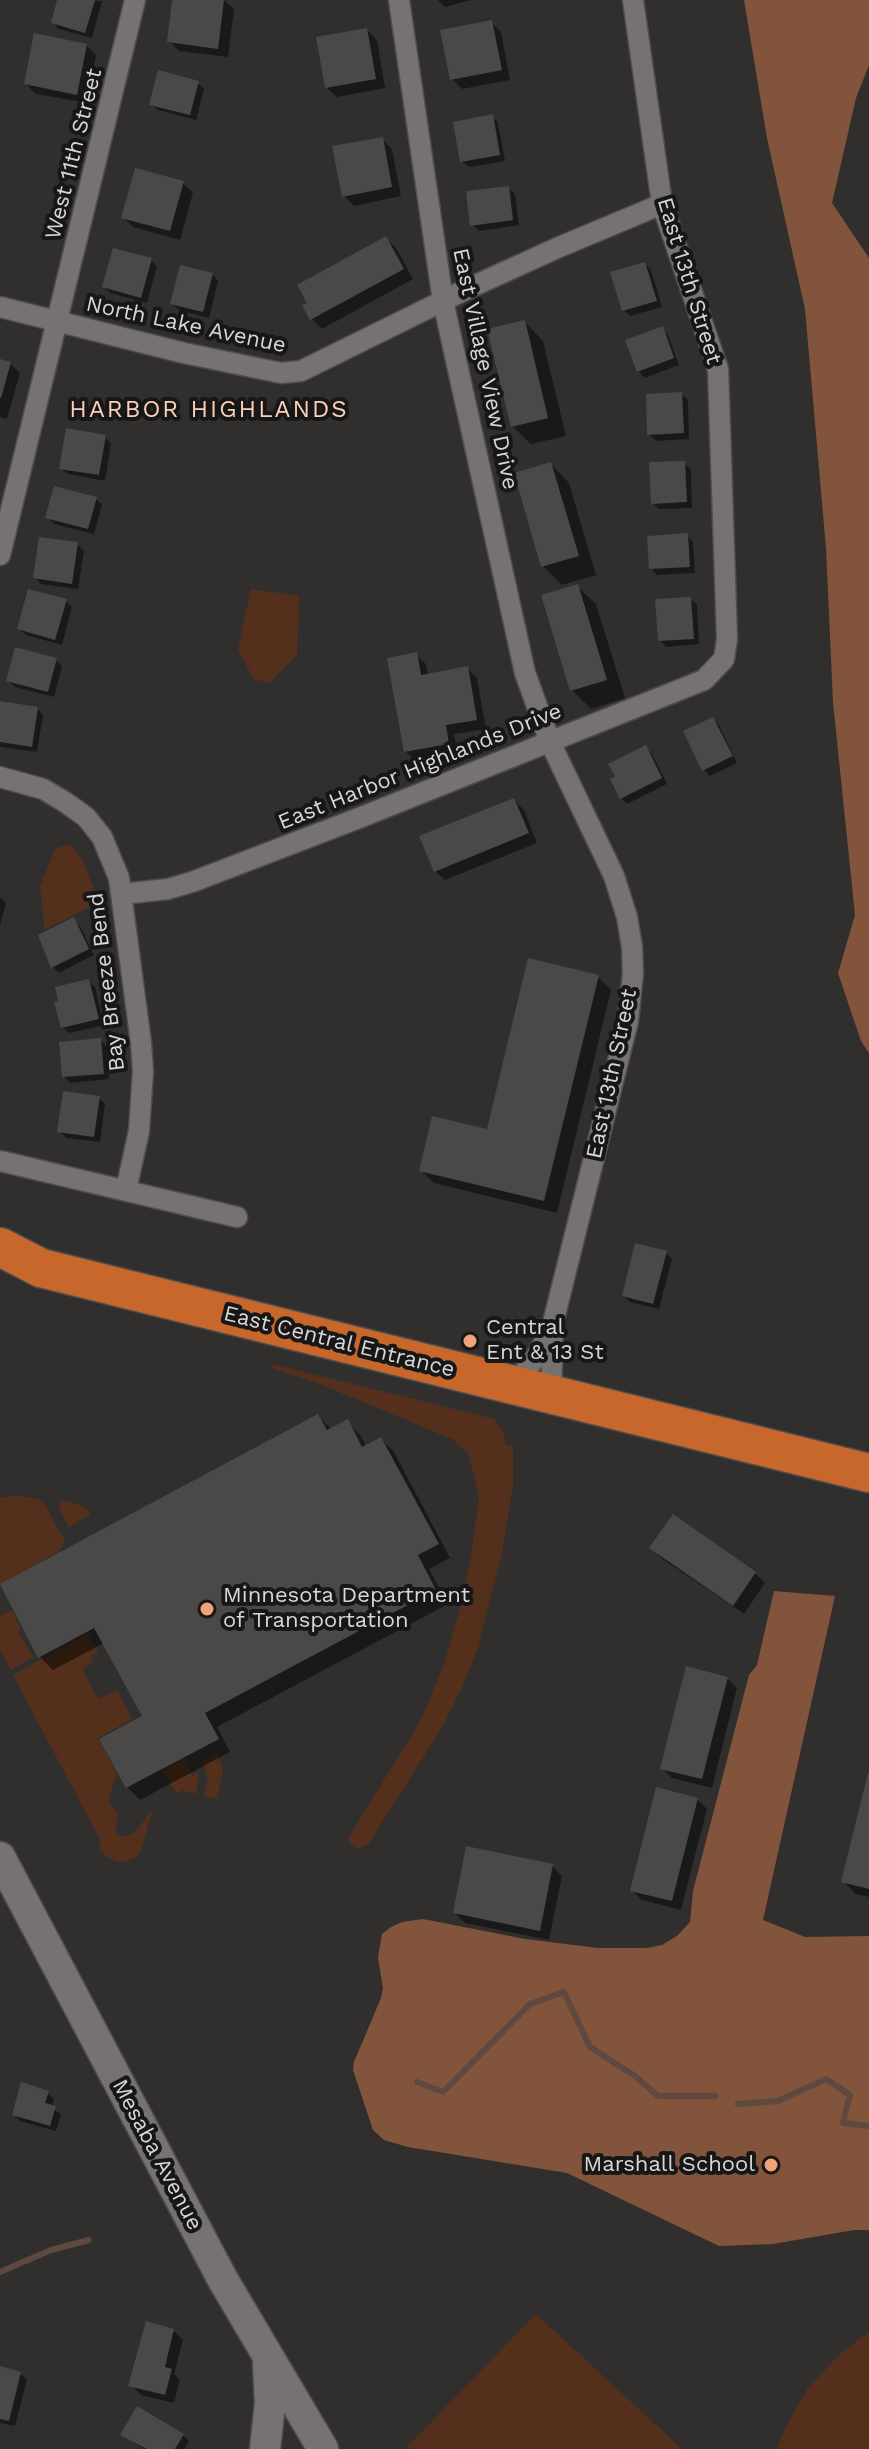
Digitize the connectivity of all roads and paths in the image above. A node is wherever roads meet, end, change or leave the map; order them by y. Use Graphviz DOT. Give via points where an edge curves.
graph roads {
  1 [pos="135,0"];
  2 [pos="399,0"];
  3 [pos="633,0"];
  4 [pos="662,204"];
  5 [pos="443,301"];
  6 [pos="0,307"];
  7 [pos="57,320"];
  8 [pos="0,555"];
  9 [pos="724,659"];
  10 [pos="550,742"];
  11 [pos="0,777"];
  12 [pos="122,894"];
  13 [pos="0,1161"];
  14 [pos="126,1190"];
  15 [pos="237,1217"];
  16 [pos="0,1247"];
  17 [pos="41,1268"];
  18 [pos="0,1273"];
  19 [pos="553,1323"];
  20 [pos="513,1385"];
  21 [pos="551,1394"];
  22 [pos="869,1473"];
  23 [pos="0,1857"];
  24 [pos="267,2356"];
  25 [pos="316,2446"];
  26 [pos="265,2449"];
  1 -- 7 [label="street, West 11th Street"];
  2 -- 5 [label="street, East Village View Drive"];
  3 -- 4 [label="street, East 13th Street"];
  4 -- 5 [label="street, North Lake Avenue"];
  4 -- 9 [label="street, East 13th Street" via="718,369"];
  5 -- 7 [label="street, North Lake Avenue" via="323,362 281,373"];
  5 -- 10 [label="street, East Village View Drive" via="525,673"];
  6 -- 7 [label="street, North Lake Avenue"];
  7 -- 8 [label="street, West 11th Street"];
  9 -- 10 [label="street, East Harbor Highlands Drive" via="704,680"];
  10 -- 12 [label="street, East Harbor Highlands Drive" via="192,882"];
  10 -- 19 [label="street, East 13th Street" via="620,893 633,973 628,1021"];
  11 -- 12 [label="street, Bay Breeze Bend" via="43,789 86,817 102,837"];
  12 -- 14 [label="street, Bay Breeze Bend" via="143,1071 139,1131"];
  13 -- 14 [label="street"];
  14 -- 15 [label="street"];
  16 -- 17 [label="highway, East Central Entrance"];
  17 -- 18 [label="highway, East Central Entrance"];
  17 -- 20 [label="highway, East Central Entrance"];
  19 -- 20 [label="street, East 13th Street" via="540,1351"];
  19 -- 21 [label="street, East 13th Street"];
  20 -- 21 [label="highway, East Central Entrance"];
  21 -- 22 [label="highway, East Central Entrance"];
  23 -- 24 [label="main road, Mesaba Avenue"];
  24 -- 25 [label="main road, Mesaba Avenue"];
  24 -- 26 [label="main road" via="270,2404"];
}
